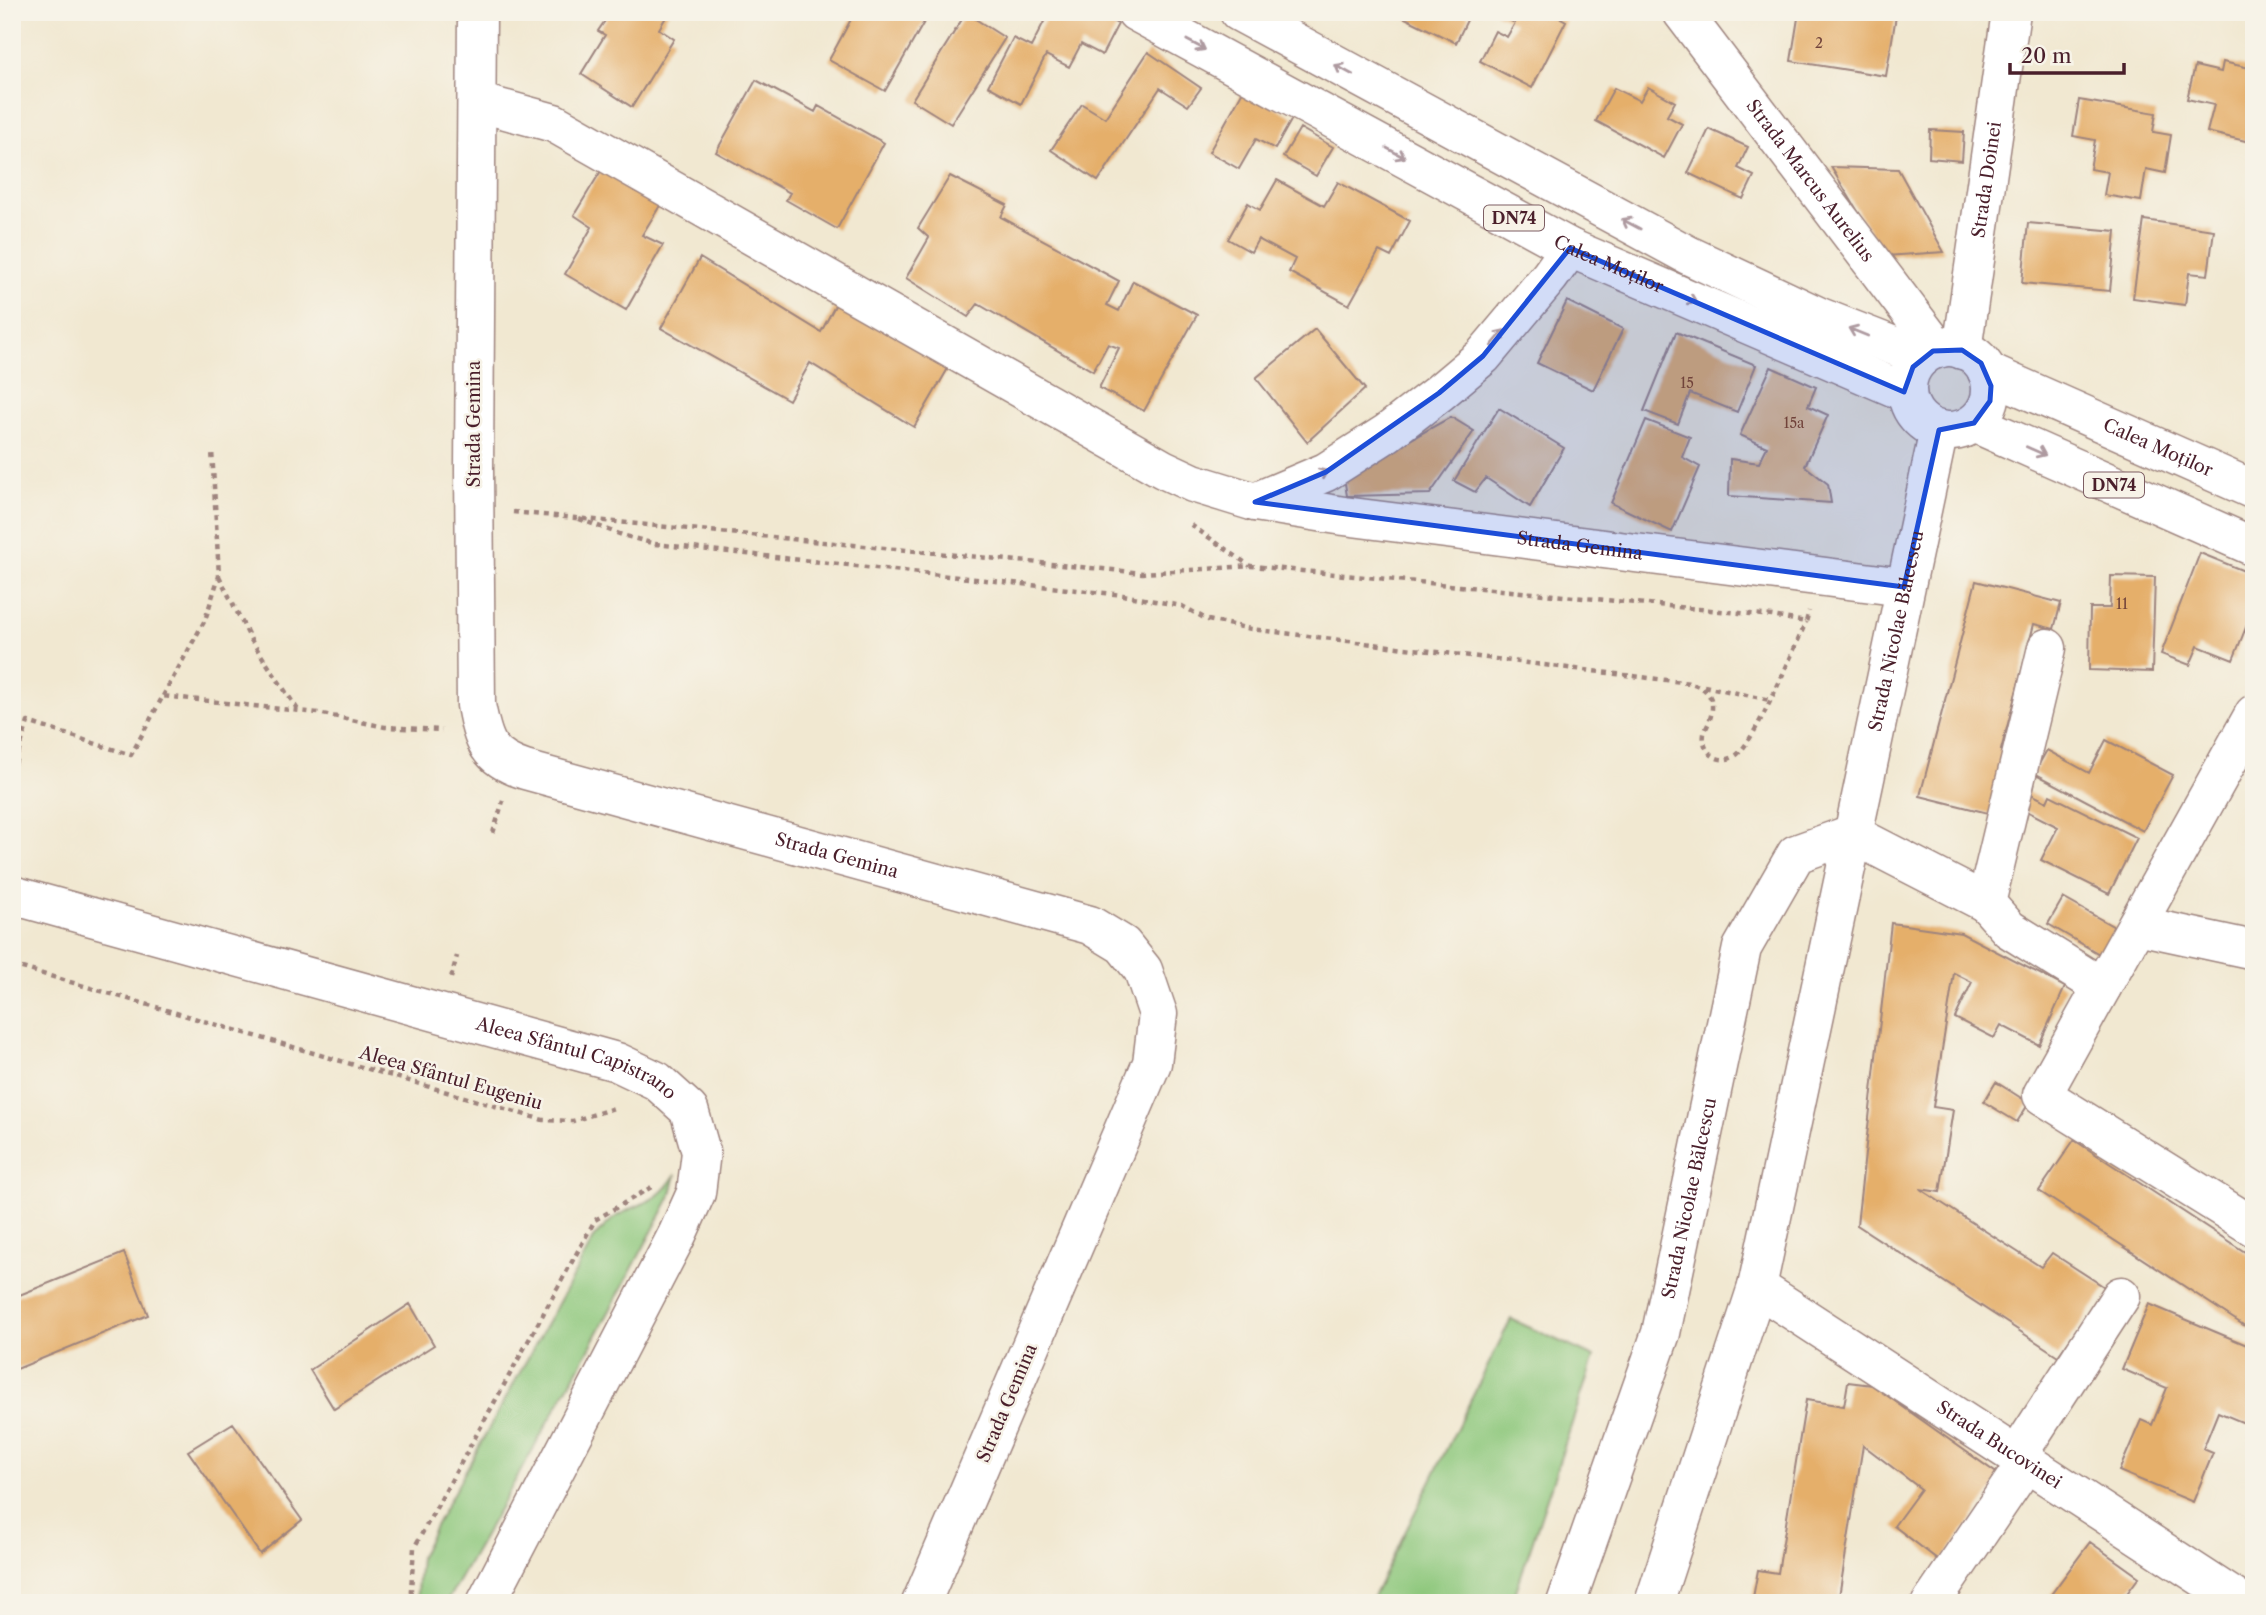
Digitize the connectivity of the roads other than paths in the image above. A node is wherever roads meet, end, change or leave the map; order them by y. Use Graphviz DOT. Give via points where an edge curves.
graph roads {
  1 [pos="477,12"];
  2 [pos="1136,12"];
  3 [pos="1240,12"];
  4 [pos="1682,12"];
  5 [pos="2011,12"];
  6 [pos="477,102"];
  7 [pos="1570,248"];
  8 [pos="1952,357"];
  9 [pos="1908,393"];
  10 [pos="1956,427"];
  11 [pos="2254,490"];
  12 [pos="1255,502"];
  13 [pos="2254,547"];
  14 [pos="1904,587"];
  15 [pos="2047,648"];
  16 [pos="2254,714"];
  17 [pos="1852,834"];
  18 [pos="12,895"];
  19 [pos="1986,902"];
  20 [pos="2137,925"];
  21 [pos="2254,950"];
  22 [pos="2102,987"];
  23 [pos="2254,1227"];
  24 [pos="1757,1287"];
  25 [pos="2121,1296"];
  26 [pos="2021,1460"];
  27 [pos="486,1603"];
  28 [pos="921,1603"];
  29 [pos="1566,1603"];
  30 [pos="1654,1603"];
  31 [pos="1931,1603"];
  32 [pos="2242,1603"];
  1 -- 6 [label="street, Strada Gemina"];
  2 -- 7 [label="street, Calea Moților / DN74, one-way"];
  8 -- 3 [label="street, Calea Moților / DN74, one-way" via="1820,317 1688,255"];
  4 -- 8 [label="street, Strada Marcus Aurelius"];
  5 -- 8 [label="street, Strada Doinei"];
  6 -- 12 [label="street, Strada Gemina" via="554,123 1163,469"];
  6 -- 28 [label="street, Strada Gemina" via="476,705 491,752 514,766 1090,925 1123,945 1143,970 1157,1014 1152,1063"];
  7 -- 9 [label="street, Calea Moților / DN74, one-way"];
  12 -- 7 [label="street, one-way" via="1326,472 1439,393 1483,356"];
  8 -- 9 [label="street" via="1913,368"];
  8 -- 10 [label="street" via="1991,386 1984,413"];
  8 -- 11 [label="street, Calea Moților / DN74"];
  9 -- 10 [label="street, DN74" via="1910,405 1927,425"];
  10 -- 13 [label="street, DN74, one-way"];
  10 -- 14 [label="street, Strada Nicolae Bălcescu"];
  12 -- 14 [label="street, Strada Gemina"];
  14 -- 17 [label="street, Strada Nicolae Bălcescu"];
  15 -- 19 [label="street"];
  16 -- 20 [label="street"];
  17 -- 19 [label="street"];
  17 -- 24 [label="street, Strada Nicolae Bălcescu"];
  17 -- 29 [label="street, Strada Nicolae Bălcescu" via="1796,854 1742,948 1661,1334"];
  18 -- 27 [label="street, Aleea Sfântul Capistrano" via="617,1062 657,1081 689,1110 701,1152 696,1194"];
  19 -- 22 [label="street" via="2010,929"];
  20 -- 21 [label="street"];
  20 -- 22 [label="street"];
  22 -- 23 [label="street" via="2042,1096"];
  24 -- 26 [label="street, Strada Bucovinei"];
  24 -- 30 [label="street, Strada Nicolae Bălcescu"];
  25 -- 26 [label="street"];
  26 -- 31 [label="street"];
  26 -- 32 [label="street, Strada Bucovinei"];
}
